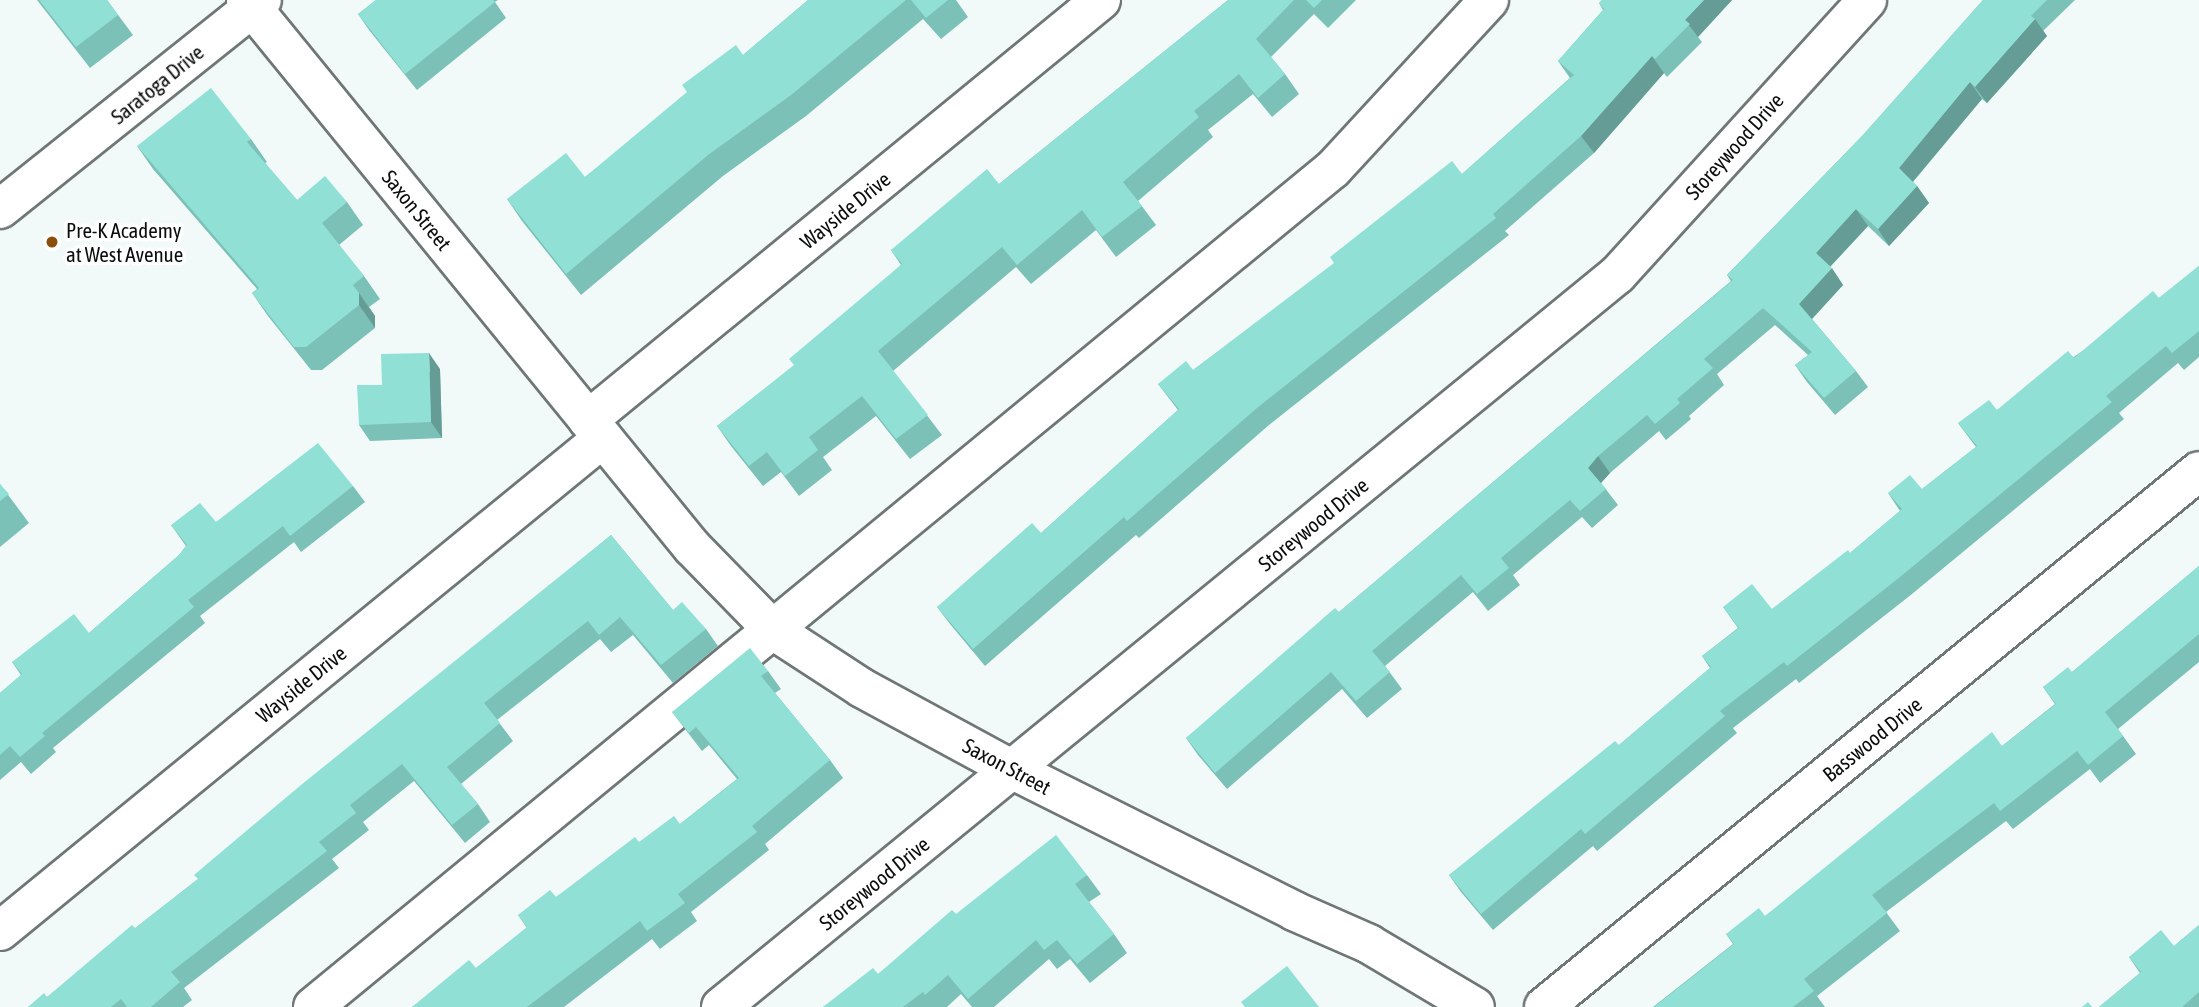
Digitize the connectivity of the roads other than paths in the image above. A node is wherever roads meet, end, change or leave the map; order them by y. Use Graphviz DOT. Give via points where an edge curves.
graph roads {
  1 [pos="1101,0"];
  2 [pos="1489,0"];
  3 [pos="1867,0"];
  4 [pos="254,3"];
  5 [pos="0,209"];
  6 [pos="0,217"];
  7 [pos="0,236"];
  8 [pos="596,429"];
  9 [pos="2199,471"];
  10 [pos="773,630"];
  11 [pos="1013,770"];
  12 [pos="0,930"];
  13 [pos="313,1007"];
  14 [pos="721,1007"];
  15 [pos="1475,1007"];
  16 [pos="1544,1007"];
  1 -- 8 [label="street, Wayside Drive"];
  2 -- 10 [label="street" via="1333,169"];
  3 -- 11 [label="street, Storeywood Drive" via="1618,274"];
  4 -- 5 [label="street, Saratoga Drive"];
  4 -- 8 [label="street, Saxon Street"];
  6 -- 7 [label="street"];
  8 -- 10 [label="street, Saxon Street" via="692,547"];
  8 -- 12 [label="street, Wayside Drive"];
  9 -- 16 [label="street, Basswood Drive"];
  10 -- 11 [label="street, Saxon Street" via="862,688"];
  10 -- 13 [label="street"];
  11 -- 14 [label="street, Storeywood Drive"];
  11 -- 15 [label="street, Saxon Street" via="1369,944"];
}
